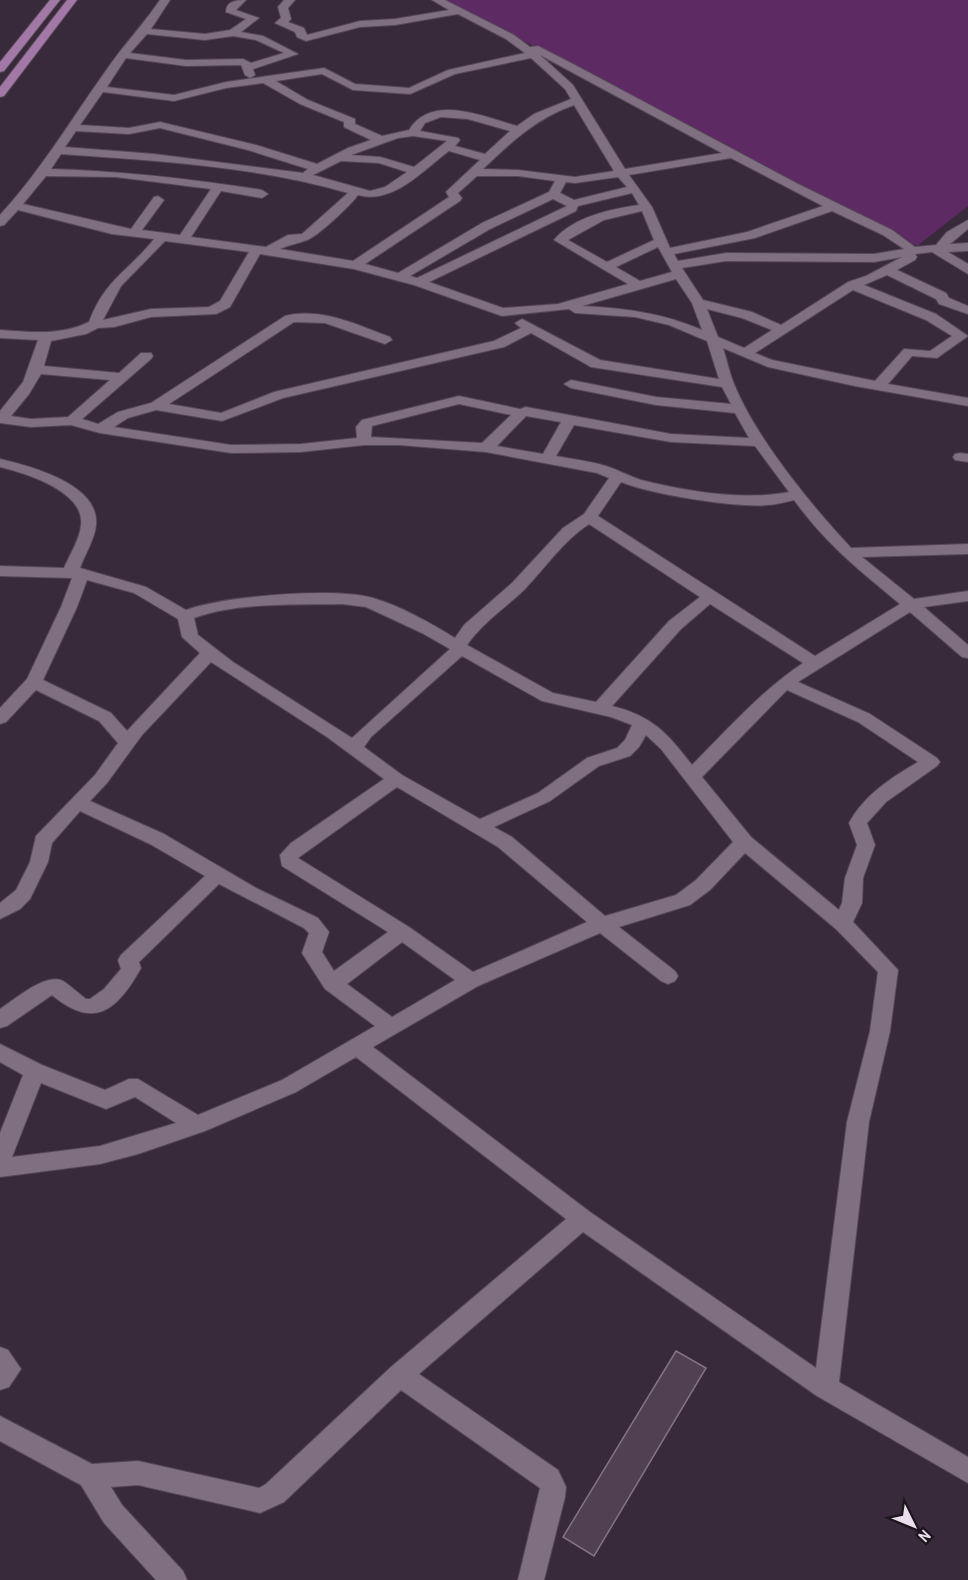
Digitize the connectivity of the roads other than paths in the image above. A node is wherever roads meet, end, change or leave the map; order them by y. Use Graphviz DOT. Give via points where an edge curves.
graph roads {
  1 [pos="55,0"];
  2 [pos="72,0"];
  3 [pos="165,0"];
  4 [pos="241,0"];
  5 [pos="290,0"];
  6 [pos="436,0"];
  7 [pos="460,11"];
  8 [pos="144,31"];
  9 [pos="233,33"];
  10 [pos="510,37"];
  11 [pos="533,54"];
  12 [pos="123,55"];
  13 [pos="248,68"];
  14 [pos="0,69"];
  15 [pos="266,80"];
  16 [pos="251,82"];
  17 [pos="101,89"];
  18 [pos="0,94"];
  19 [pos="577,100"];
  20 [pos="73,128"];
  21 [pos="518,130"];
  22 [pos="413,133"];
  23 [pos="381,140"];
  24 [pos="448,147"];
  25 [pos="57,150"];
  26 [pos="734,154"];
  27 [pos="339,157"];
  28 [pos="486,158"];
  29 [pos="199,163"];
  30 [pos="318,168"];
  31 [pos="414,171"];
  32 [pos="41,172"];
  33 [pos="474,172"];
  34 [pos="621,173"];
  35 [pos="303,176"];
  36 [pos="562,180"];
  37 [pos="186,181"];
  38 [pos="217,188"];
  39 [pos="634,189"];
  40 [pos="355,192"];
  41 [pos="262,194"];
  42 [pos="553,194"];
  43 [pos="158,200"];
  44 [pos="0,204"];
  45 [pos="573,204"];
  46 [pos="833,206"];
  47 [pos="14,207"];
  48 [pos="646,207"];
  49 [pos="0,222"];
  50 [pos="968,224"];
  51 [pos="133,234"];
  52 [pos="161,238"];
  53 [pos="182,241"];
  54 [pos="664,246"];
  55 [pos="968,247"];
  56 [pos="933,248"];
  57 [pos="262,250"];
  58 [pos="911,250"];
  59 [pos="355,266"];
  60 [pos="607,267"];
  61 [pos="676,269"];
  62 [pos="887,270"];
  63 [pos="968,270"];
  64 [pos="400,277"];
  65 [pos="418,282"];
  66 [pos="638,285"];
  67 [pos="852,285"];
  68 [pos="698,303"];
  69 [pos="559,308"];
  70 [pos="968,310"];
  71 [pos="502,312"];
  72 [pos="95,324"];
  73 [pos="531,328"];
  74 [pos="782,330"];
  75 [pos="0,334"];
  76 [pos="710,336"];
  77 [pos="45,338"];
  78 [pos="385,340"];
  79 [pos="747,352"];
  80 [pos="146,356"];
  81 [pos="36,369"];
  82 [pos="122,377"];
  83 [pos="571,384"];
  84 [pos="727,384"];
  85 [pos="878,386"];
  86 [pos="968,402"];
  87 [pos="156,406"];
  88 [pos="739,409"];
  89 [pos="521,413"];
  90 [pos="218,417"];
  91 [pos="0,418"];
  92 [pos="72,421"];
  93 [pos="569,421"];
  94 [pos="100,429"];
  95 [pos="364,441"];
  96 [pos="759,442"];
  97 [pos="205,445"];
  98 [pos="486,448"];
  99 [pos="547,459"];
  100 [pos="0,463"];
  101 [pos="618,476"];
  102 [pos="798,495"];
  103 [pos="589,517"];
  104 [pos="968,549"];
  105 [pos="847,553"];
  106 [pos="76,572"];
  107 [pos="1,574"];
  108 [pos="968,596"];
  109 [pos="709,597"];
  110 [pos="911,604"];
  111 [pos="185,616"];
  112 [pos="459,648"];
  113 [pos="210,653"];
  114 [pos="968,653"];
  115 [pos="815,663"];
  116 [pos="34,682"];
  117 [pos="785,683"];
  118 [pos="600,709"];
  119 [pos="0,718"];
  120 [pos="642,722"];
  121 [pos="127,743"];
  122 [pos="353,747"];
  123 [pos="691,777"];
  124 [pos="396,778"];
  125 [pos="79,803"];
  126 [pos="482,826"];
  127 [pos="744,842"];
  128 [pos="217,875"];
  129 [pos="0,912"];
  130 [pos="601,924"];
  131 [pos="843,924"];
  132 [pos="402,932"];
  133 [pos="668,976"];
  134 [pos="471,981"];
  135 [pos="332,984"];
  136 [pos="0,1020"];
  137 [pos="391,1028"];
  138 [pos="358,1047"];
  139 [pos="0,1052"];
  140 [pos="35,1071"];
  141 [pos="197,1125"];
  142 [pos="0,1160"];
  143 [pos="0,1168"];
  144 [pos="582,1219"];
  145 [pos="0,1358"];
  146 [pos="400,1375"];
  147 [pos="0,1379"];
  148 [pos="826,1388"];
  149 [pos="0,1428"];
  150 [pos="968,1471"];
  151 [pos="90,1476"];
  152 [pos="174,1580"];
  153 [pos="531,1580"];
  1 -- 14 [label="main road"];
  2 -- 18 [label="main road"];
  3 -- 8 [label="street"];
  4 -- 9 [label="street" via="231,12 254,18"];
  5 -- 7 [label="street" via="284,7 286,19 280,23 300,30 306,38 360,24"];
  6 -- 7 [label="street"];
  7 -- 10 [label="street"];
  8 -- 9 [label="street" via="206,37"];
  8 -- 12 [label="street"];
  9 -- 13 [label="street" via="259,38 293,54"];
  10 -- 11 [label="street"];
  10 -- 26 [label="street"];
  11 -- 15 [label="street" via="452,72 410,91 353,87 324,71"];
  11 -- 19 [label="street" via="569,87"];
  12 -- 13 [label="street" via="186,63 243,62"];
  12 -- 17 [label="street"];
  13 -- 16 [label="street"];
  15 -- 16 [label="street"];
  15 -- 23 [label="street"];
  16 -- 17 [label="street" via="174,98"];
  17 -- 20 [label="street"];
  19 -- 21 [label="street" via="546,111"];
  19 -- 34 [label="street"];
  20 -- 25 [label="street"];
  20 -- 30 [label="street" via="126,131 160,125"];
  21 -- 22 [label="street" via="450,113 423,120"];
  21 -- 28 [label="street"];
  22 -- 23 [label="street"];
  22 -- 24 [label="street" via="448,138 454,142"];
  23 -- 27 [label="street"];
  24 -- 28 [label="street"];
  24 -- 31 [label="street"];
  25 -- 29 [label="street"];
  25 -- 32 [label="street"];
  26 -- 34 [label="street"];
  26 -- 46 [label="street"];
  27 -- 30 [label="street"];
  27 -- 31 [label="street" via="380,160"];
  28 -- 33 [label="street"];
  29 -- 35 [label="street"];
  29 -- 37 [label="street"];
  30 -- 35 [label="street"];
  31 -- 40 [label="street" via="379,194"];
  32 -- 37 [label="street"];
  32 -- 47 [label="street"];
  33 -- 36 [label="street"];
  33 -- 59 [label="street" via="452,192 456,198"];
  34 -- 36 [label="street"];
  34 -- 39 [label="street"];
  35 -- 40 [label="street"];
  36 -- 42 [label="street"];
  37 -- 38 [label="street"];
  38 -- 41 [label="street"];
  38 -- 53 [label="street"];
  39 -- 45 [label="street"];
  39 -- 48 [label="street"];
  40 -- 57 [label="street" via="305,237"];
  42 -- 45 [label="street"];
  42 -- 64 [label="street" via="486,226"];
  43 -- 51 [label="street"];
  44 -- 47 [label="street"];
  45 -- 65 [label="street" via="572,208"];
  46 -- 54 [label="street" via="794,224 755,235"];
  46 -- 58 [label="street" via="895,237"];
  47 -- 49 [label="street"];
  47 -- 51 [label="street"];
  48 -- 54 [label="street"];
  48 -- 60 [label="street" via="604,217 560,240"];
  50 -- 56 [label="street"];
  51 -- 52 [label="street"];
  52 -- 53 [label="street"];
  52 -- 72 [label="street" via="146,258 115,285"];
  53 -- 57 [label="street"];
  54 -- 60 [label="street"];
  54 -- 61 [label="street"];
  55 -- 56 [label="street"];
  56 -- 58 [label="street"];
  56 -- 62 [label="street"];
  56 -- 63 [label="street"];
  57 -- 59 [label="street"];
  57 -- 72 [label="street" via="225,304 218,308 151,313"];
  58 -- 61 [label="street" via="874,258 726,257"];
  59 -- 64 [label="street"];
  60 -- 66 [label="street"];
  61 -- 66 [label="street"];
  61 -- 68 [label="street"];
  62 -- 67 [label="street"];
  62 -- 70 [label="street"];
  64 -- 65 [label="street"];
  65 -- 71 [label="street"];
  66 -- 69 [label="street"];
  67 -- 74 [label="street"];
  67 -- 85 [label="street" via="931,317 961,336 932,355 909,352"];
  68 -- 74 [label="street" via="738,312"];
  68 -- 76 [label="street"];
  69 -- 71 [label="street"];
  69 -- 76 [label="street" via="635,314 673,322"];
  71 -- 73 [label="street"];
  72 -- 77 [label="street"];
  73 -- 84 [label="street" via="596,364"];
  73 -- 90 [label="street" via="499,344 279,395"];
  74 -- 79 [label="street"];
  75 -- 77 [label="street"];
  76 -- 79 [label="street"];
  76 -- 84 [label="street"];
  77 -- 81 [label="street"];
  78 -- 87 [label="street" via="339,323 291,319"];
  79 -- 85 [label="street" via="768,363"];
  80 -- 82 [label="street"];
  81 -- 82 [label="street"];
  81 -- 91 [label="street" via="28,388"];
  82 -- 92 [label="street"];
  83 -- 88 [label="street" via="656,401"];
  84 -- 88 [label="street"];
  85 -- 86 [label="street"];
  87 -- 90 [label="street"];
  87 -- 94 [label="street" via="123,415"];
  88 -- 96 [label="street"];
  89 -- 93 [label="street"];
  89 -- 95 [label="street" via="454,401 367,423 363,427"];
  89 -- 98 [label="street"];
  90 -- 97 [label="street"];
  91 -- 92 [label="street" via="31,423"];
  92 -- 94 [label="street"];
  93 -- 96 [label="street" via="701,442"];
  93 -- 99 [label="street"];
  94 -- 97 [label="street"];
  95 -- 97 [label="street" via="250,450"];
  95 -- 98 [label="street"];
  96 -- 102 [label="street"];
  98 -- 99 [label="street"];
  99 -- 101 [label="street"];
  100 -- 106 [label="street" via="73,492 86,506 89,522"];
  101 -- 102 [label="street" via="666,489 750,501"];
  101 -- 103 [label="street"];
  102 -- 105 [label="street"];
  103 -- 109 [label="street"];
  103 -- 112 [label="street" via="568,531 518,586 470,629"];
  104 -- 105 [label="street"];
  105 -- 110 [label="street"];
  106 -- 107 [label="street"];
  106 -- 111 [label="street" via="140,591"];
  106 -- 116 [label="street" via="69,607"];
  108 -- 110 [label="street"];
  109 -- 115 [label="street"];
  109 -- 118 [label="street" via="675,626"];
  110 -- 114 [label="street"];
  110 -- 115 [label="street"];
  111 -- 112 [label="street" via="231,604 342,598 369,602"];
  111 -- 113 [label="street" via="190,636"];
  112 -- 118 [label="street" via="548,697"];
  112 -- 122 [label="street"];
  113 -- 121 [label="street"];
  113 -- 122 [label="street"];
  115 -- 117 [label="street"];
  116 -- 119 [label="street"];
  116 -- 121 [label="street" via="105,717"];
  117 -- 123 [label="street"];
  117 -- 131 [label="street" via="864,718 931,762 892,787 858,822 866,845"];
  118 -- 120 [label="street"];
  120 -- 123 [label="street" via="667,745"];
  120 -- 126 [label="street" via="637,739 625,752 591,763 543,798"];
  121 -- 125 [label="street"];
  122 -- 124 [label="street"];
  123 -- 127 [label="street"];
  124 -- 126 [label="street"];
  124 -- 132 [label="street" via="298,848 289,855 289,861"];
  125 -- 128 [label="street" via="157,839"];
  125 -- 129 [label="street" via="43,841 39,862 23,894"];
  126 -- 130 [label="street"];
  127 -- 130 [label="street" via="683,900"];
  127 -- 131 [label="street"];
  128 -- 135 [label="street" via="312,923 319,932 312,953"];
  128 -- 136 [label="street" via="128,960 131,968 126,979 101,1003 83,1006 55,986 47,987"];
  130 -- 133 [label="street"];
  130 -- 134 [label="street"];
  131 -- 148 [label="street" via="888,970 880,1031 858,1122"];
  132 -- 134 [label="street"];
  132 -- 135 [label="street"];
  134 -- 137 [label="street"];
  135 -- 137 [label="street"];
  137 -- 138 [label="street"];
  138 -- 141 [label="street" via="289,1086"];
  138 -- 144 [label="street"];
  139 -- 140 [label="street"];
  140 -- 141 [label="street" via="106,1100 129,1088 138,1088"];
  140 -- 142 [label="street"];
  141 -- 143 [label="street" via="100,1155"];
  144 -- 146 [label="street"];
  144 -- 148 [label="street"];
  145 -- 147 [label="street" via="9,1369"];
  146 -- 151 [label="street" via="284,1485 260,1501 138,1473"];
  146 -- 153 [label="street" via="549,1479 552,1497"];
  148 -- 150 [label="street"];
  149 -- 151 [label="street"];
  151 -- 152 [label="street" via="113,1514"];
}
